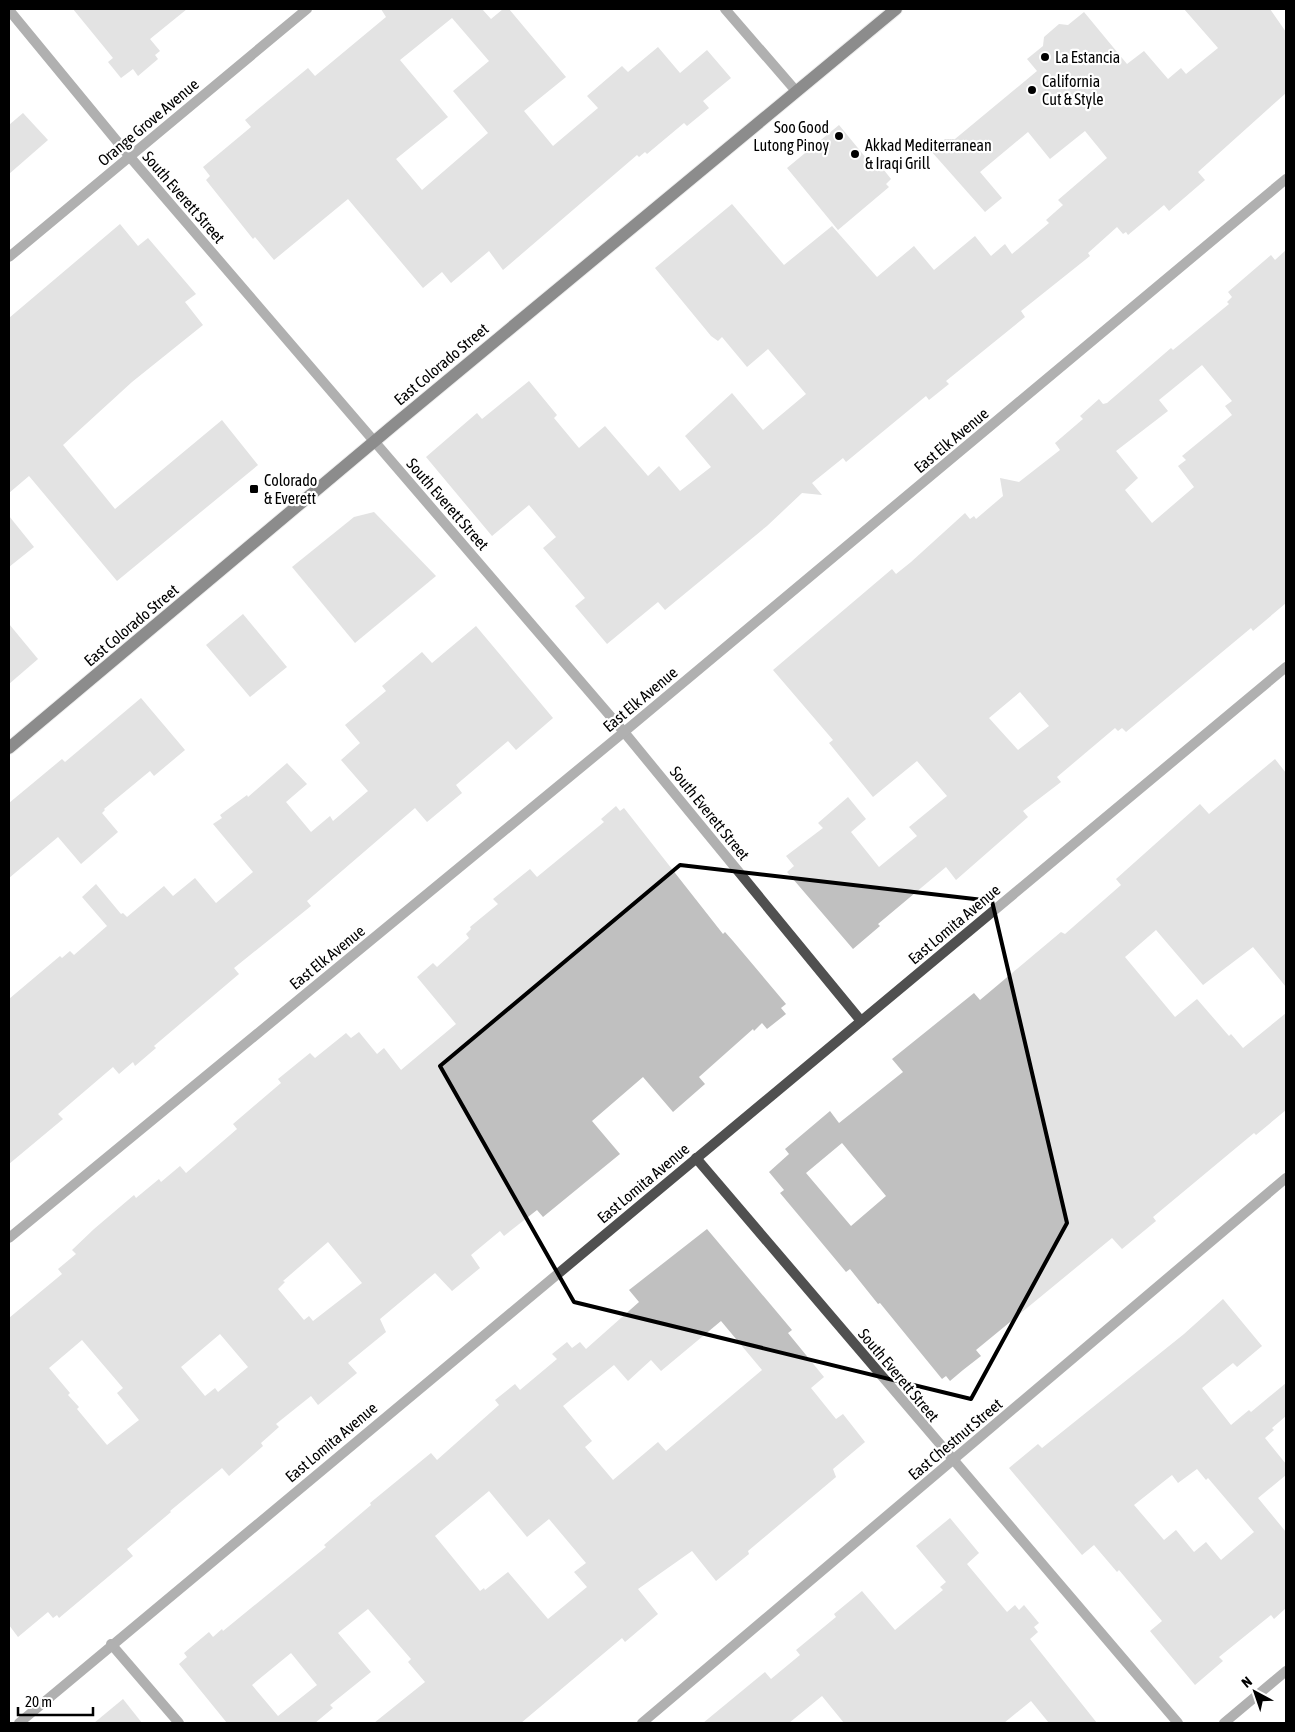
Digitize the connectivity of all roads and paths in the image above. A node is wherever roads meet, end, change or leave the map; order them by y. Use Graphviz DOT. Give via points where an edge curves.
graph roads {
  1 [pos="307,9"];
  2 [pos="725,9"];
  3 [pos="896,9"];
  4 [pos="9,10"];
  5 [pos="796,91"];
  6 [pos="130,157"];
  7 [pos="1286,179"];
  8 [pos="9,257"];
  9 [pos="375,441"];
  10 [pos="1286,667"];
  11 [pos="624,732"];
  12 [pos="9,748"];
  13 [pos="861,1021"];
  14 [pos="696,1158"];
  15 [pos="1286,1178"];
  16 [pos="9,1238"];
  17 [pos="952,1461"];
  18 [pos="112,1644"];
  19 [pos="1286,1671"];
  20 [pos="18,1723"];
  21 [pos="179,1723"];
  22 [pos="642,1723"];
  23 [pos="1178,1723"];
  24 [pos="1224,1723"];
  1 -- 6 [label="street, Orange Grove Avenue"];
  2 -- 5 [label="street"];
  3 -- 5 [label="main road, East Colorado Street"];
  4 -- 6 [label="street, South Everett Street"];
  5 -- 9 [label="main road, East Colorado Street"];
  6 -- 8 [label="street, Orange Grove Avenue"];
  6 -- 9 [label="street, South Everett Street"];
  7 -- 11 [label="street, East Elk Avenue"];
  9 -- 11 [label="street, South Everett Street"];
  9 -- 12 [label="main road, East Colorado Street"];
  10 -- 13 [label="street, East Lomita Avenue"];
  11 -- 13 [label="street, South Everett Street"];
  11 -- 16 [label="street, East Elk Avenue"];
  13 -- 14 [label="street, East Lomita Avenue"];
  14 -- 17 [label="street, South Everett Street"];
  14 -- 18 [label="street, East Lomita Avenue"];
  15 -- 17 [label="street, East Chestnut Street"];
  17 -- 22 [label="street, East Chestnut Street"];
  17 -- 23 [label="street, South Everett Street"];
  18 -- 20 [label="street, East Lomita Avenue"];
  18 -- 21 [label="street"];
  19 -- 24 [label="street"];
}
